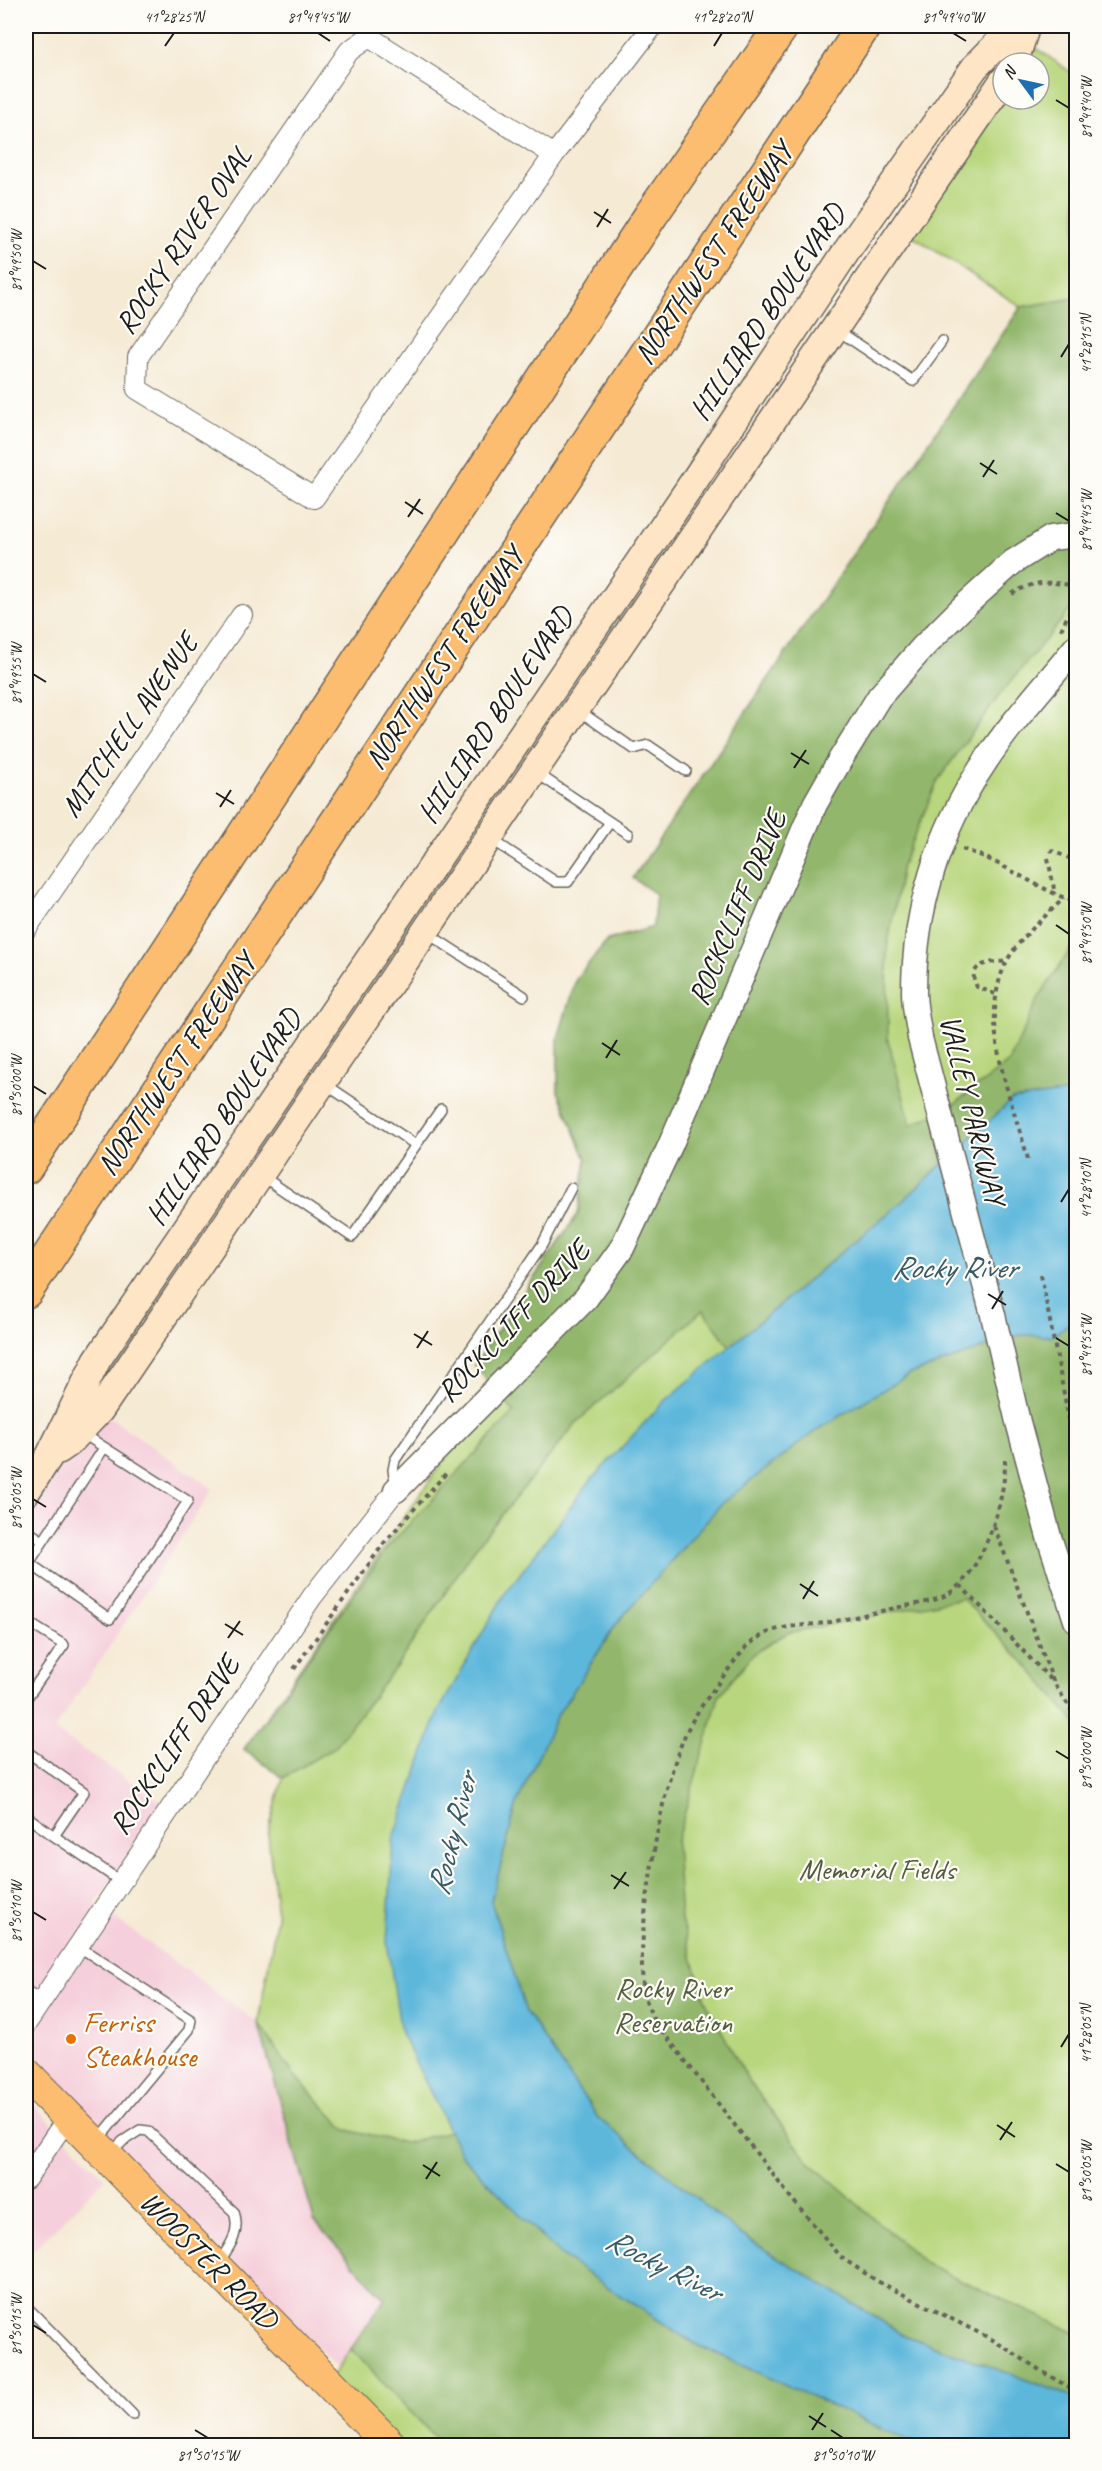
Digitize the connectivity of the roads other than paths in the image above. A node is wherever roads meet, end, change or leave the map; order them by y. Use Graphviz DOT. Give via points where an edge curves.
graph roads {
  1 [pos="653,26"];
  2 [pos="782,26"];
  3 [pos="864,26"];
  4 [pos="1015,26"];
  5 [pos="1026,26"];
  6 [pos="1018,51"];
  7 [pos="991,99"];
  8 [pos="554,155"];
  9 [pos="835,329"];
  10 [pos="942,341"];
  11 [pos="1077,535"];
  12 [pos="242,615"];
  13 [pos="1077,648"];
  14 [pos="576,709"];
  15 [pos="534,771"];
  16 [pos="686,771"];
  17 [pos="610,822"];
  18 [pos="628,834"];
  19 [pos="489,838"];
  20 [pos="26,928"];
  21 [pos="425,931"];
  22 [pos="524,996"];
  23 [pos="322,1083"];
  24 [pos="441,1109"];
  25 [pos="416,1145"];
  26 [pos="26,1167"];
  27 [pos="260,1175"];
  28 [pos="571,1188"];
  29 [pos="26,1292"];
  30 [pos="80,1432"];
  31 [pos="104,1448"];
  32 [pos="50,1455"];
  33 [pos="396,1490"];
  34 [pos="26,1492"];
  35 [pos="26,1530"];
  36 [pos="43,1541"];
  37 [pos="1077,1620"];
  38 [pos="26,1621"];
  39 [pos="26,1699"];
  40 [pos="26,1751"];
  41 [pos="26,1816"];
  42 [pos="54,1836"];
  43 [pos="120,1881"];
  44 [pos="78,1946"];
  45 [pos="33,1996"];
  46 [pos="26,2024"];
  47 [pos="26,2074"];
  48 [pos="68,2117"];
  49 [pos="101,2150"];
  50 [pos="26,2179"];
  51 [pos="216,2267"];
  52 [pos="26,2306"];
  53 [pos="134,2415"];
  54 [pos="392,2445"];
  1 -- 8 [label="street, ROCKY RIVER OVAL"];
  2 -- 26 [label="highway" via="651,215"];
  3 -- 29 [label="highway, NORTHWEST FREEWAY"];
  4 -- 32 [label="main road, HILLIARD BOULEVARD" via="975,67 846,252 97,1360"];
  5 -- 6 [label="main road"];
  7 -- 9 [label="main road, HILLIARD BOULEVARD"];
  8 -- 8 [label="street, ROCKY RIVER OVAL" via="369,37 349,51 138,357 137,389 314,498"];
  9 -- 10 [label="lane" via="913,381"];
  9 -- 14 [label="main road, HILLIARD BOULEVARD"];
  11 -- 33 [label="street, ROCKCLIFF DRIVE" via="1051,538 1013,562 931,639 879,697 816,804 670,1146 622,1248 586,1298"];
  12 -- 20 [label="street, MITCHELL AVENUE"];
  13 -- 37 [label="street, VALLEY PARKWAY" via="983,765 961,800 927,885 916,940 914,995 920,1038 1017,1422 1048,1537"];
  14 -- 15 [label="main road, HILLIARD BOULEVARD"];
  14 -- 16 [label="lane" via="634,748 648,745"];
  15 -- 17 [label="lane"];
  15 -- 19 [label="main road, HILLIARD BOULEVARD"];
  17 -- 18 [label="lane"];
  17 -- 19 [label="lane" via="568,882 556,882"];
  19 -- 21 [label="main road, HILLIARD BOULEVARD"];
  21 -- 22 [label="lane"];
  21 -- 23 [label="main road, HILLIARD BOULEVARD"];
  23 -- 25 [label="lane"];
  23 -- 27 [label="main road, HILLIARD BOULEVARD"];
  24 -- 25 [label="lane"];
  25 -- 27 [label="lane" via="352,1237"];
  27 -- 30 [label="main road, HILLIARD BOULEVARD" via="100,1410"];
  28 -- 33 [label="lane" via="542,1245 395,1460"];
  30 -- 31 [label="lane"];
  30 -- 32 [label="main road, HILLIARD BOULEVARD"];
  31 -- 36 [label="lane"];
  31 -- 36 [label="lane" via="188,1501 110,1619 29,1563"];
  32 -- 34 [label="main road, HILLIARD BOULEVARD"];
  33 -- 43 [label="street, ROCKCLIFF DRIVE" via="312,1597"];
  35 -- 36 [label="lane"];
  38 -- 39 [label="lane" via="64,1645"];
  40 -- 42 [label="lane" via="84,1792"];
  41 -- 42 [label="lane"];
  42 -- 43 [label="lane"];
  43 -- 44 [label="street, ROCKCLIFF DRIVE"];
  44 -- 45 [label="street, ROCKCLIFF DRIVE"];
  44 -- 49 [label="lane" via="191,2020 189,2030"];
  45 -- 46 [label="street, ROCKCLIFF DRIVE"];
  47 -- 48 [label="main road, WOOSTER ROAD"];
  48 -- 49 [label="main road, WOOSTER ROAD"];
  48 -- 50 [label="street"];
  49 -- 51 [label="main road, WOOSTER ROAD"];
  49 -- 51 [label="lane" via="140,2130 148,2132 234,2212 238,2222 234,2239"];
  51 -- 54 [label="main road, WOOSTER ROAD"];
  52 -- 53 [label="lane"];
}
